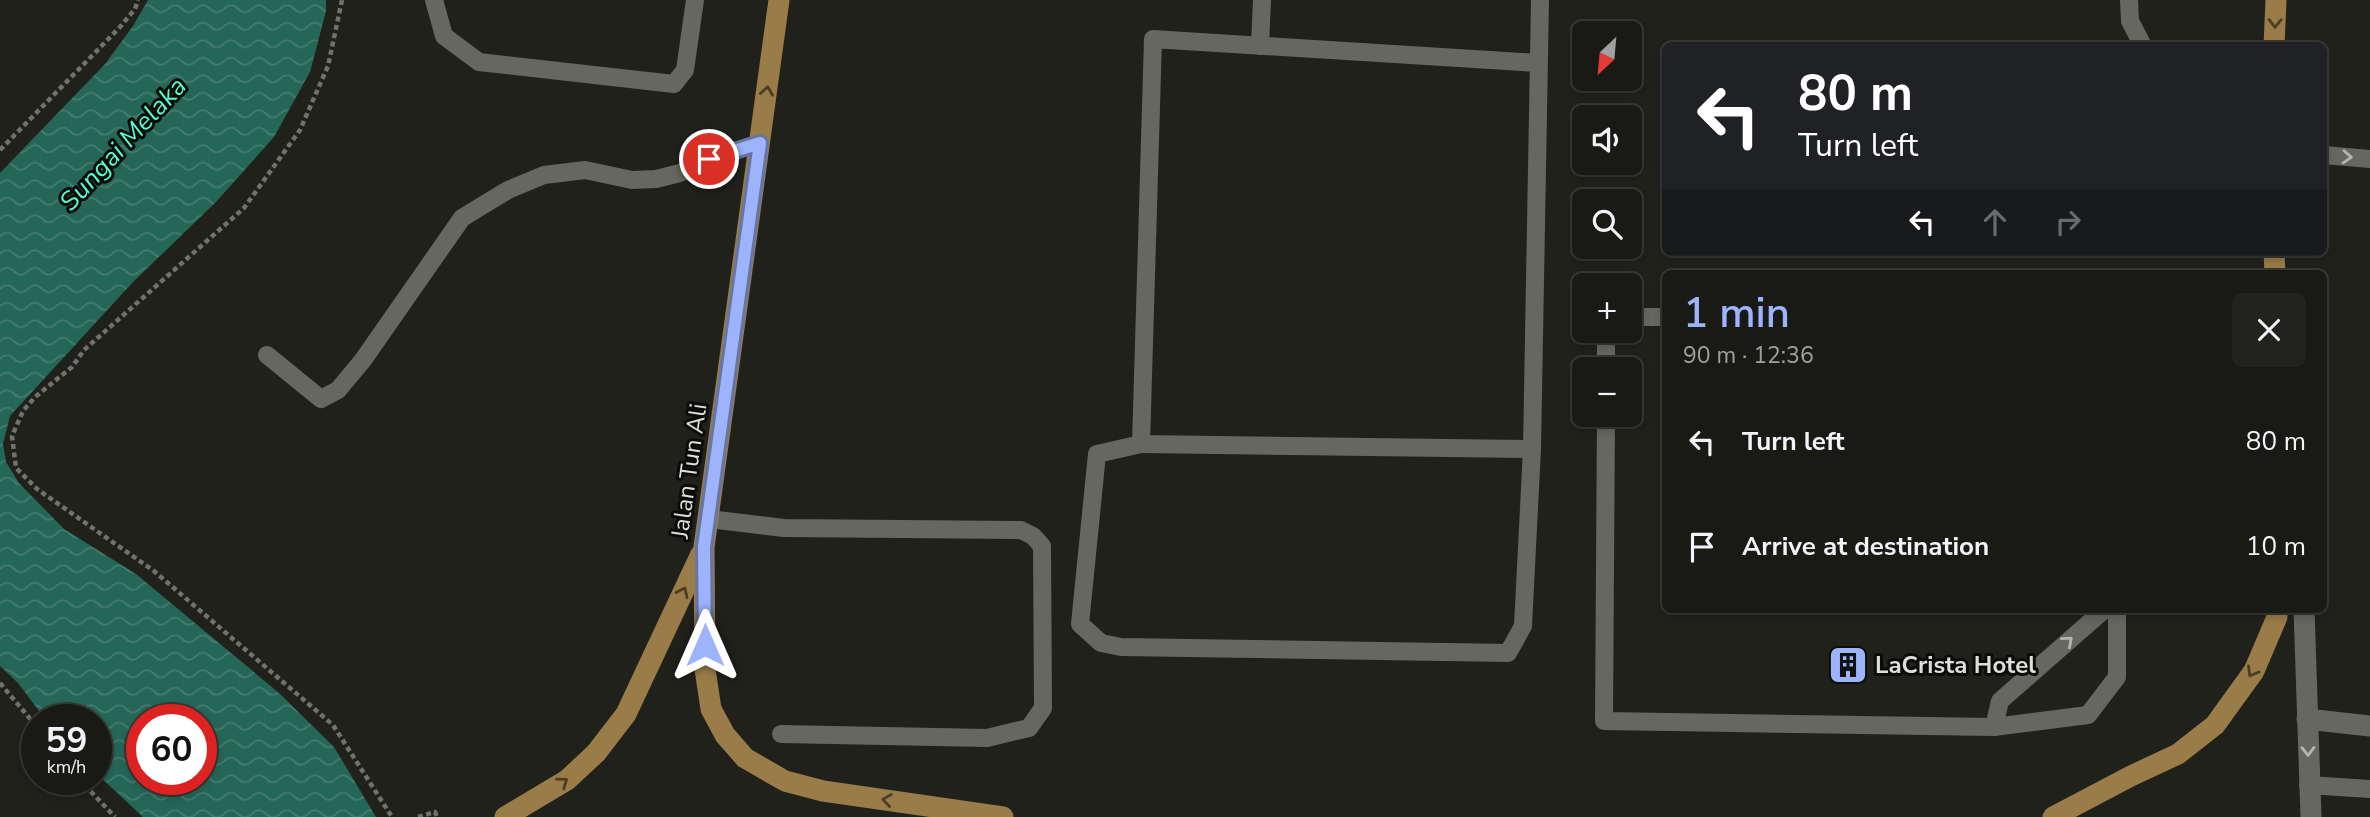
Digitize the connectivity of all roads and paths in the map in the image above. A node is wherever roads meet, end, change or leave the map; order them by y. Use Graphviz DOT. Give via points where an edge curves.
graph roads {
  1 [pos="138,0"];
  2 [pos="342,0"];
  3 [pos="434,0"];
  4 [pos="695,0"];
  5 [pos="779,0"];
  6 [pos="1262,0"];
  7 [pos="1540,0"];
  8 [pos="2129,0"];
  9 [pos="2276,0"];
  10 [pos="2141,42"];
  11 [pos="2274,42"];
  12 [pos="1260,46"];
  13 [pos="1538,63"];
  14 [pos="760,143"];
  15 [pos="0,150"];
  16 [pos="2327,155"];
  17 [pos="2370,159"];
  18 [pos="1642,317"];
  19 [pos="1662,317"];
  20 [pos="267,355"];
  21 [pos="1605,427"];
  22 [pos="1142,444"];
  23 [pos="1532,449"];
  24 [pos="709,519"];
  25 [pos="704,547"];
  26 [pos="2100,613"];
  27 [pos="2117,613"];
  28 [pos="2277,613"];
  29 [pos="2304,613"];
  30 [pos="0,682"];
  31 [pos="21,708"];
  32 [pos="2308,719"];
  33 [pos="2370,726"];
  34 [pos="1994,727"];
  35 [pos="781,734"];
  36 [pos="2308,785"];
  37 [pos="2370,789"];
  38 [pos="94,795"];
  39 [pos="115,817"];
  40 [pos="392,817"];
  41 [pos="418,817"];
  42 [pos="437,817"];
  43 [pos="505,817"];
  44 [pos="1003,817"];
  45 [pos="2053,817"];
  46 [pos="2311,817"];
  1 -- 15 [label="path" via="120,27"];
  2 -- 40 [label="path" via="328,66 300,130 244,208 84,349 72,367 23,411 12,436 16,468 37,489 154,571 333,725"];
  3 -- 4 [label="lane" via="444,36 479,62 674,84 685,70"];
  14 -- 5 [label="main road, Jalan Tun Ali, one-way"];
  6 -- 12 [label="lane"];
  7 -- 13 [label="lane"];
  8 -- 10 [label="lane" via="2130,21"];
  9 -- 11 [label="main road, one-way"];
  12 -- 13 [label="lane"];
  12 -- 22 [label="lane" via="1153,39"];
  13 -- 23 [label="lane"];
  14 -- 20 [label="lane" via="656,179 632,180 585,170 544,175 508,190 462,218 363,360 338,390 321,399"];
  14 -- 24 [label="main road, Jalan Tun Ali"];
  16 -- 17 [label="lane, one-way"];
  18 -- 19 [label="lane"];
  21 -- 34 [label="lane" via="1604,721"];
  22 -- 23 [label="lane"];
  22 -- 23 [label="lane" via="1097,454 1080,624 1101,643 1121,648 1508,653 1523,626"];
  24 -- 25 [label="main road, Jalan Tun Ali"];
  24 -- 35 [label="lane" via="783,528 1021,530 1042,546 1043,708 1029,728 987,738"];
  43 -- 25 [label="main road, one-way" via="567,780 596,753 626,714"];
  44 -- 25 [label="main road, Jalan Tun Ali, one-way" via="823,791 785,780 745,758 725,736 711,709 705,669"];
  34 -- 26 [label="lane, one-way" via="2000,701"];
  27 -- 34 [label="lane" via="2117,677 2088,715"];
  28 -- 45 [label="main road, one-way" via="2253,671 2215,725 2178,754"];
  29 -- 32 [label="street"];
  30 -- 31 [label="path"];
  32 -- 33 [label="street"];
  32 -- 36 [label="street, one-way"];
  36 -- 37 [label="lane"];
  36 -- 46 [label="street"];
  38 -- 39 [label="path"];
  41 -- 42 [label="path" via="435,812"];
}
